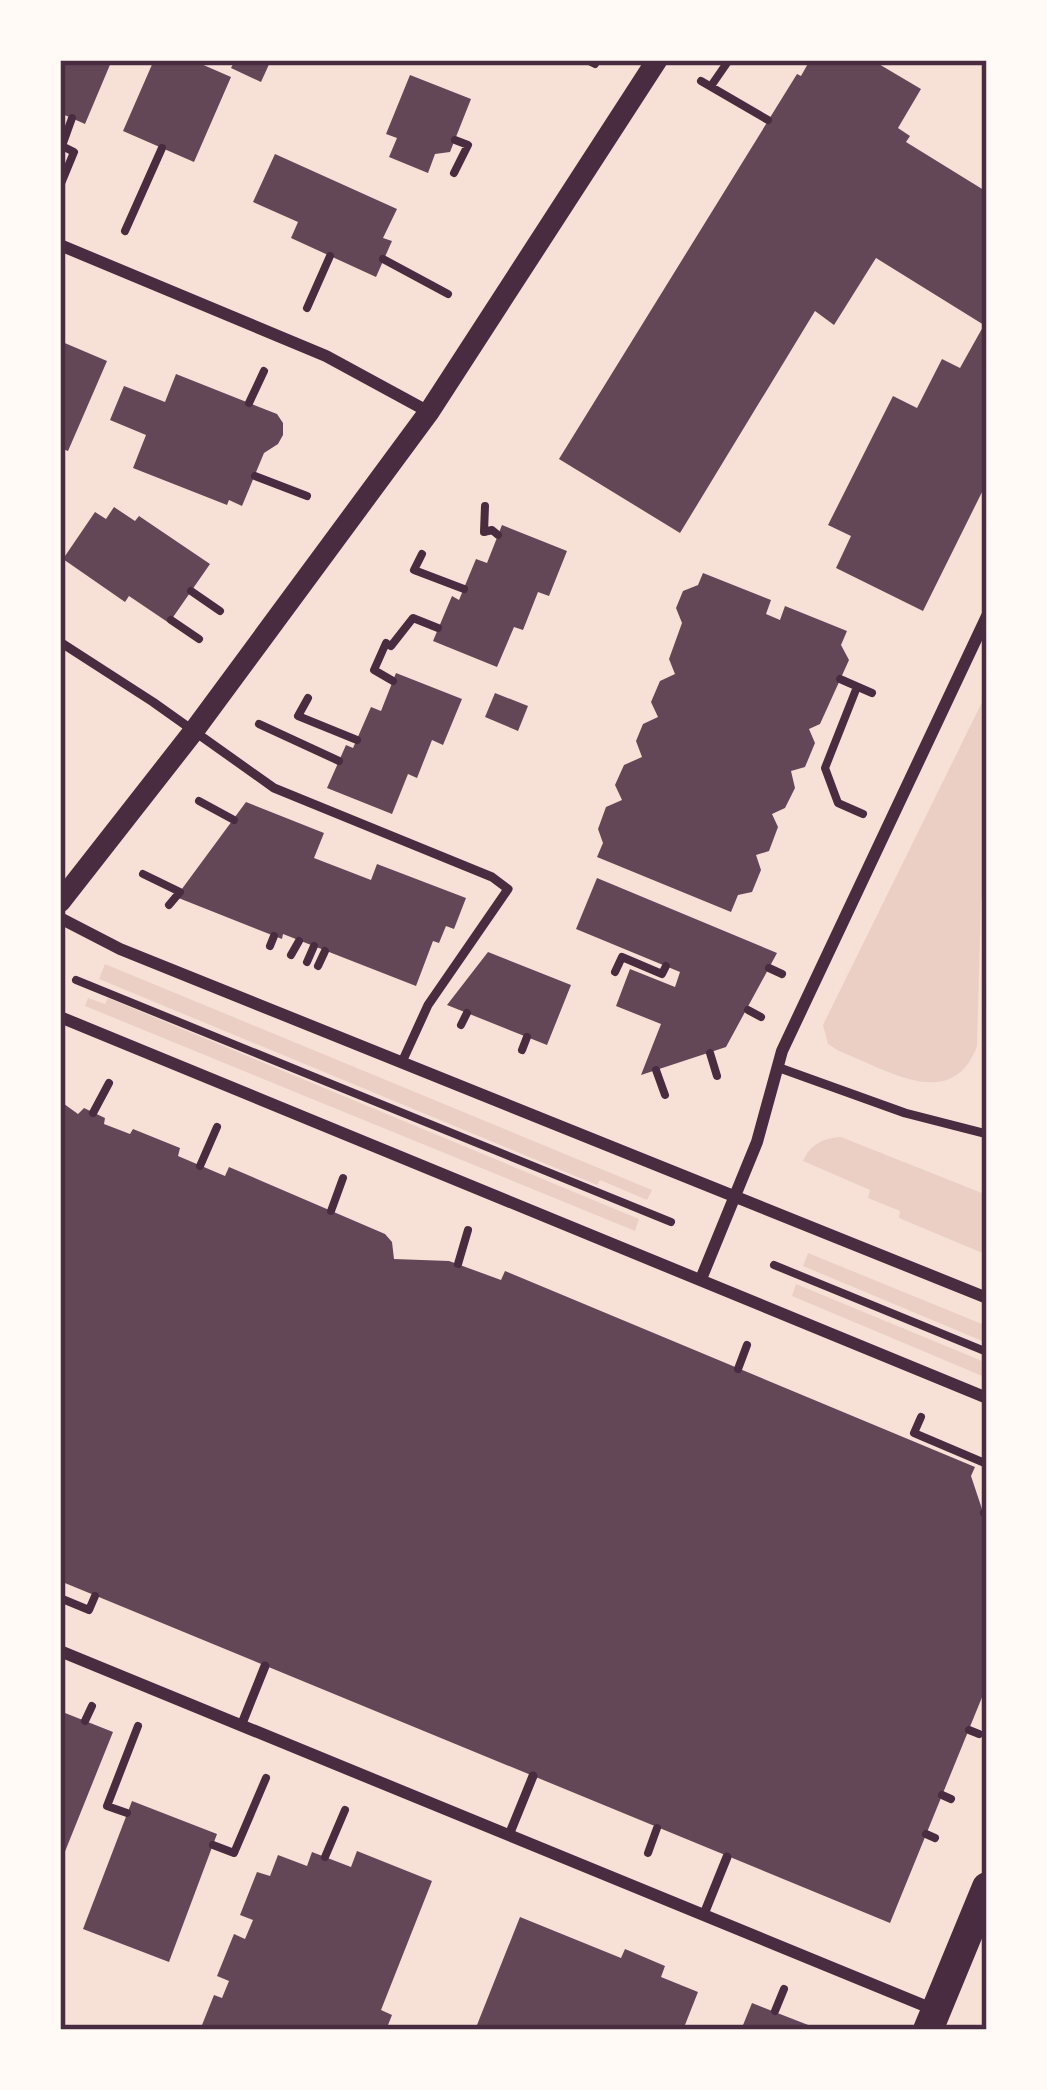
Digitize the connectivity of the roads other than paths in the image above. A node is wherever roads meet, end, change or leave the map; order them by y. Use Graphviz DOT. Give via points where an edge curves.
graph roads {
  1 [pos="657,60"];
  2 [pos="60,245"];
  3 [pos="429,412"];
  4 [pos="987,616"];
  5 [pos="60,642"];
  6 [pos="193,731"];
  7 [pos="60,902"];
  8 [pos="60,918"];
  9 [pos="60,1017"];
  10 [pos="402,1062"];
  11 [pos="777,1067"];
  12 [pos="987,1134"];
  13 [pos="736,1196"];
  14 [pos="701,1280"];
  15 [pos="987,1298"];
  16 [pos="987,1398"];
  17 [pos="60,1651"];
  18 [pos="265,1666"];
  19 [pos="241,1726"];
  20 [pos="532,1776"];
  21 [pos="509,1834"];
  22 [pos="727,1858"];
  23 [pos="987,1887"];
  24 [pos="704,1914"];
  25 [pos="932,2020"];
  1 -- 3 [label="street"];
  2 -- 3 [label="street" via="326,356"];
  3 -- 6 [label="street"];
  4 -- 11 [label="street"];
  5 -- 6 [label="lane"];
  6 -- 7 [label="street"];
  6 -- 10 [label="lane" via="274,788 508,889 424,1010"];
  8 -- 10 [label="street" via="120,950"];
  9 -- 14 [label="street"];
  10 -- 13 [label="street"];
  11 -- 12 [label="lane"];
  11 -- 13 [label="street"];
  13 -- 14 [label="street"];
  13 -- 15 [label="street"];
  14 -- 16 [label="street"];
  17 -- 19 [label="street"];
  18 -- 19 [label="lane"];
  19 -- 21 [label="street"];
  20 -- 21 [label="lane"];
  21 -- 24 [label="street"];
  22 -- 24 [label="lane"];
  23 -- 25 [label="main road"];
  24 -- 25 [label="street"];
}
